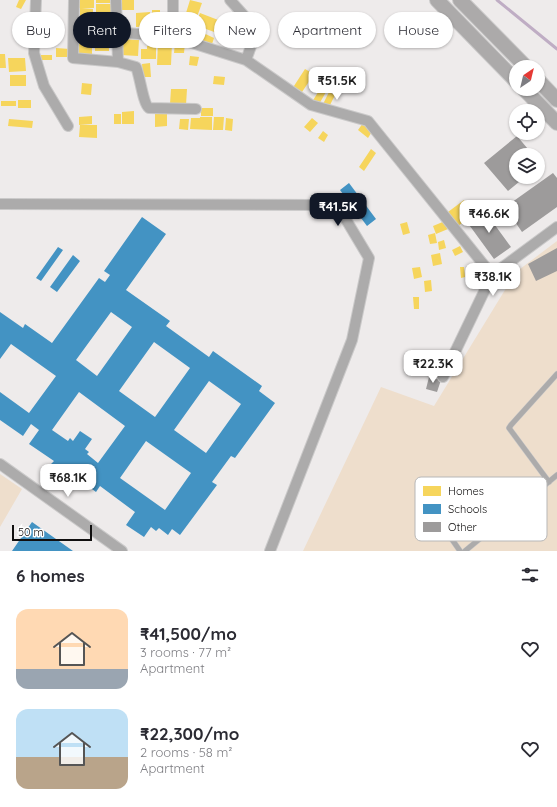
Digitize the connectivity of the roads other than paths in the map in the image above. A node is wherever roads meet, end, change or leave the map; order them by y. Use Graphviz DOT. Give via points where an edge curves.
graph roads {
  1 [pos="36,0"];
  2 [pos="74,0"];
  3 [pos="116,0"];
  4 [pos="173,0"];
  5 [pos="230,0"];
  6 [pos="437,0"];
  7 [pos="460,0"];
  8 [pos="116,12"];
  9 [pos="173,12"];
  10 [pos="206,47"];
  11 [pos="117,48"];
  12 [pos="246,60"];
  13 [pos="519,60"];
  14 [pos="118,62"];
  15 [pos="509,74"];
  16 [pos="545,87"];
  17 [pos="531,96"];
  18 [pos="557,100"];
  19 [pos="196,109"];
  20 [pos="557,123"];
  21 [pos="68,126"];
  22 [pos="0,204"];
  23 [pos="557,227"];
  24 [pos="492,275"];
  25 [pos="557,374"];
  26 [pos="443,377"];
  27 [pos="0,464"];
  28 [pos="557,475"];
  29 [pos="545,477"];
  30 [pos="547,479"];
  31 [pos="549,482"];
  32 [pos="453,541"];
  33 [pos="477,541"];
  34 [pos="122,551"];
  35 [pos="270,551"];
  36 [pos="460,551"];
  37 [pos="465,551"];
  1 -- 21 [label="street" via="34,54 44,86"];
  2 -- 14 [label="street" via="72,58"];
  3 -- 8 [label="street"];
  4 -- 9 [label="street"];
  5 -- 12 [label="street" via="257,30"];
  6 -- 15 [label="main road"];
  7 -- 13 [label="main road"];
  10 -- 12 [label="street"];
  11 -- 14 [label="street"];
  12 -- 24 [label="street" via="312,105 368,121"];
  14 -- 19 [label="street" via="136,67 146,107"];
  16 -- 18 [label="main road"];
  17 -- 20 [label="main road"];
  22 -- 35 [label="street" via="327,204 345,218 369,258 352,340"];
  23 -- 24 [label="street"];
  24 -- 26 [label="street"];
  25 -- 29 [label="lane" via="510,428"];
  27 -- 34 [label="street"];
  28 -- 31 [label="lane"];
  30 -- 31 [label="lane"];
  32 -- 36 [label="lane"];
  33 -- 37 [label="lane"];
}
